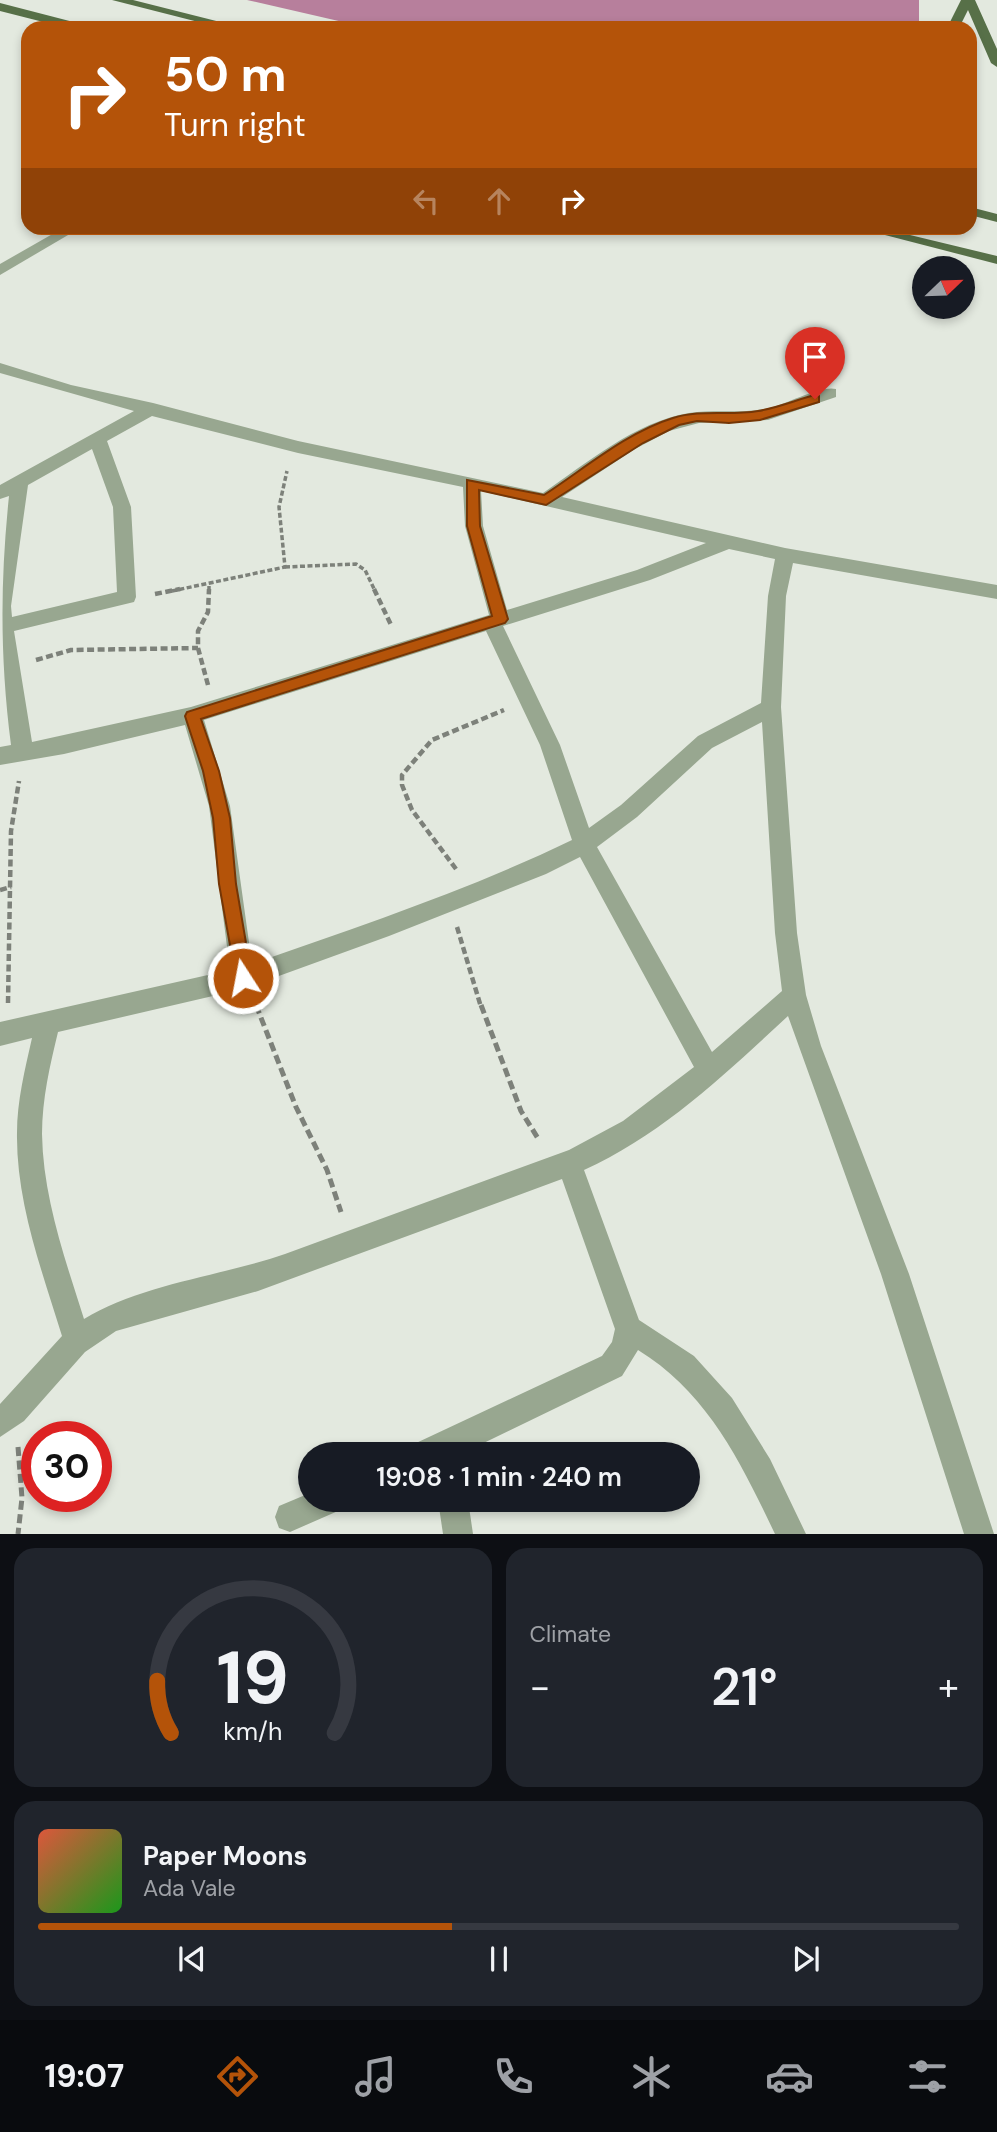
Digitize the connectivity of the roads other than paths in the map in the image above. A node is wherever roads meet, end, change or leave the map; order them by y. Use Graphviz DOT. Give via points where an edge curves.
graph roads {
  1 [pos="118,0"];
  2 [pos="968,0"];
  3 [pos="0,7"];
  4 [pos="54,21"];
  5 [pos="207,21"];
  6 [pos="957,21"];
  7 [pos="997,63"];
  8 [pos="977,213"];
  9 [pos="997,218"];
  10 [pos="61,235"];
  11 [pos="894,235"];
  12 [pos="997,260"];
  13 [pos="0,270"];
  14 [pos="0,368"];
  15 [pos="830,393"];
  16 [pos="153,408"];
  17 [pos="98,441"];
  18 [pos="20,482"];
  19 [pos="472,483"];
  20 [pos="0,493"];
  21 [pos="546,500"];
  22 [pos="727,542"];
  23 [pos="785,555"];
  24 [pos="997,592"];
  25 [pos="496,620"];
  26 [pos="2,627"];
  27 [pos="771,707"];
  28 [pos="192,716"];
  29 [pos="23,753"];
  30 [pos="0,756"];
  31 [pos="584,844"];
  32 [pos="243,978"];
  33 [pos="794,995"];
  34 [pos="48,1022"];
  35 [pos="3,1033"];
  36 [pos="709,1070"];
  37 [pos="569,1163"];
  38 [pos="629,1329"];
  39 [pos="77,1340"];
  40 [pos="8,1417"];
  41 [pos="456,1442"];
  42 [pos="301,1512"];
  43 [pos="455,1512"];
  44 [pos="290,1517"];
  45 [pos="458,1534"];
  46 [pos="791,1534"];
  47 [pos="979,1534"];
  1 -- 5 [label="main road"];
  2 -- 6 [label="main road"];
  2 -- 7 [label="main road"];
  3 -- 4 [label="main road"];
  8 -- 9 [label="main road"];
  10 -- 13 [label="street"];
  11 -- 12 [label="main road"];
  14 -- 16 [label="street"];
  15 -- 21 [label="street" via="760,415 675,422"];
  16 -- 17 [label="street"];
  16 -- 19 [label="street" via="298,447"];
  17 -- 18 [label="street"];
  17 -- 26 [label="street" via="122,507 127,597"];
  18 -- 20 [label="street"];
  18 -- 26 [label="street" via="7,551"];
  19 -- 21 [label="street"];
  19 -- 25 [label="street" via="474,526"];
  21 -- 22 [label="street"];
  22 -- 23 [label="street"];
  22 -- 25 [label="street" via="679,565"];
  23 -- 24 [label="street"];
  23 -- 27 [label="street" via="777,596"];
  25 -- 28 [label="street"];
  25 -- 31 [label="street" via="566,787"];
  26 -- 29 [label="street"];
  27 -- 31 [label="street" via="705,742 654,790"];
  27 -- 33 [label="street"];
  28 -- 29 [label="street"];
  28 -- 32 [label="street" via="222,818"];
  29 -- 30 [label="street"];
  31 -- 32 [label="street" via="451,903"];
  31 -- 36 [label="street"];
  32 -- 34 [label="street"];
  33 -- 36 [label="street"];
  33 -- 47 [label="street" via="895,1274"];
  34 -- 35 [label="street"];
  34 -- 39 [label="street" via="30,1146 58,1278"];
  36 -- 37 [label="street" via="631,1131"];
  37 -- 38 [label="street"];
  37 -- 39 [label="street" via="223,1290 131,1311"];
  38 -- 41 [label="street" via="625,1348 612,1366"];
  38 -- 46 [label="street" via="674,1357 707,1388 749,1449"];
  39 -- 40 [label="street"];
  42 -- 44 [label="street"];
  43 -- 45 [label="street"];
}
